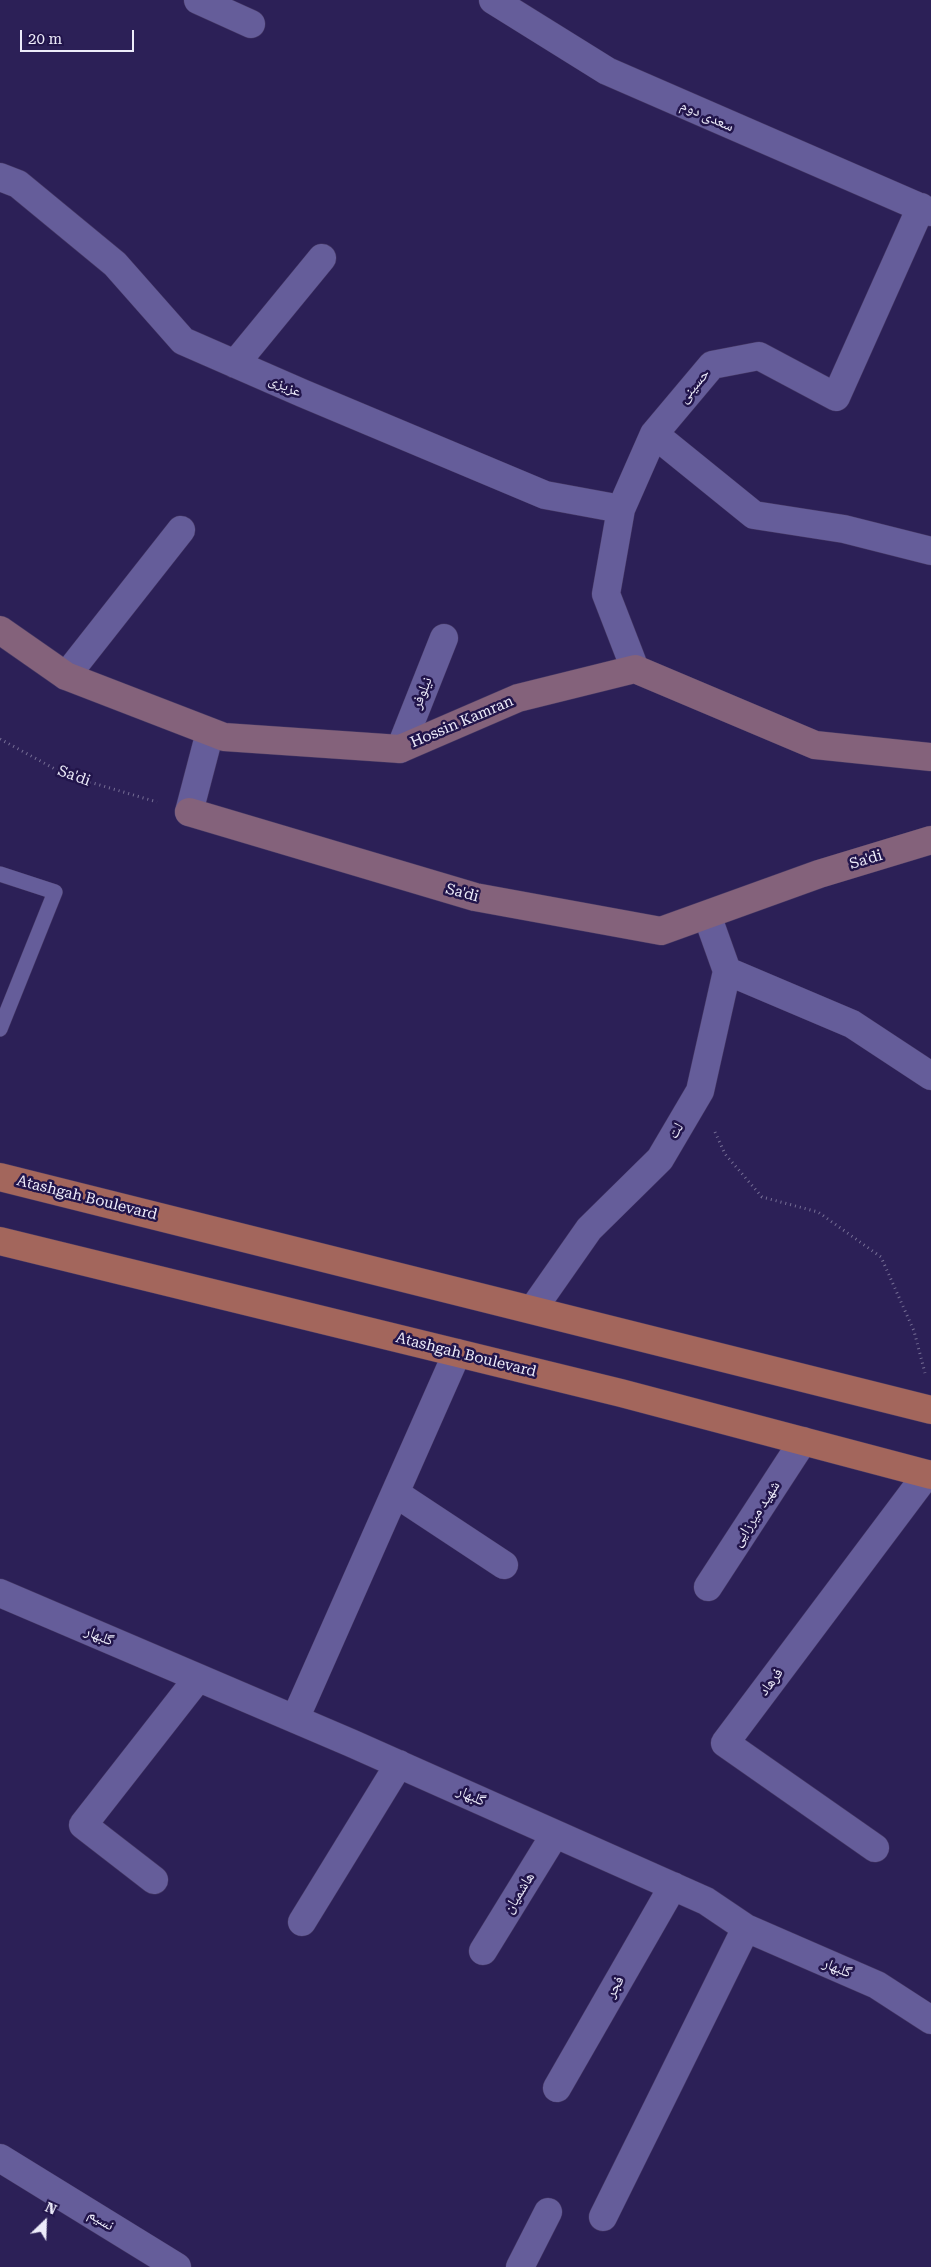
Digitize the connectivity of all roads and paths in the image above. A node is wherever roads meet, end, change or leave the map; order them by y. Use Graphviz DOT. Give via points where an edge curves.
graph roads {
  1 [pos="198,0"];
  2 [pos="493,0"];
  3 [pos="251,24"];
  4 [pos="0,177"];
  5 [pos="926,210"];
  6 [pos="322,258"];
  7 [pos="235,364"];
  8 [pos="654,434"];
  9 [pos="621,509"];
  10 [pos="181,530"];
  11 [pos="931,551"];
  12 [pos="0,630"];
  13 [pos="444,638"];
  14 [pos="635,669"];
  15 [pos="66,676"];
  16 [pos="210,732"];
  17 [pos="0,740"];
  18 [pos="400,749"];
  19 [pos="931,757"];
  20 [pos="189,812"];
  21 [pos="931,840"];
  22 [pos="0,874"];
  23 [pos="707,915"];
  24 [pos="727,971"];
  25 [pos="0,1029"];
  26 [pos="931,1076"];
  27 [pos="717,1137"];
  28 [pos="0,1176"];
  29 [pos="0,1241"];
  30 [pos="533,1309"];
  31 [pos="457,1352"];
  32 [pos="926,1377"];
  33 [pos="931,1410"];
  34 [pos="803,1441"];
  35 [pos="929,1474"];
  36 [pos="394,1493"];
  37 [pos="504,1565"];
  38 [pos="708,1587"];
  39 [pos="0,1593"];
  40 [pos="198,1678"];
  41 [pos="294,1719"];
  42 [pos="399,1764"];
  43 [pos="555,1834"];
  44 [pos="875,1848"];
  45 [pos="154,1880"];
  46 [pos="673,1886"];
  47 [pos="302,1922"];
  48 [pos="746,1928"];
  49 [pos="482,1951"];
  50 [pos="931,2020"];
  51 [pos="557,2088"];
  52 [pos="0,2158"];
  53 [pos="548,2212"];
  54 [pos="603,2217"];
  55 [pos="177,2267"];
  56 [pos="520,2267"];
  1 -- 3 [label="street"];
  2 -- 5 [label="street, سعدی دوم" via="607,71"];
  4 -- 7 [label="street, عزیزی" via="18,184 115,264 183,341"];
  5 -- 8 [label="street, حسینی" via="836,397 759,356 712,365"];
  6 -- 7 [label="street"];
  7 -- 9 [label="street, عزیزی" via="545,495"];
  8 -- 9 [label="street, حسینی"];
  8 -- 11 [label="street" via="754,515 844,529"];
  9 -- 14 [label="street, حسینی" via="606,594"];
  10 -- 15 [label="street"];
  12 -- 15 [label="street, Hossin Kamran"];
  13 -- 18 [label="street, نیلوفر"];
  14 -- 18 [label="street, Hossin Kamran" via="518,698"];
  14 -- 19 [label="street" via="815,745"];
  15 -- 16 [label="street, Hossin Kamran"];
  16 -- 18 [label="street, Hossin Kamran" via="224,737"];
  16 -- 20 [label="street"];
  17 -- 20 [label="path, Sa'di" via="66,775"];
  20 -- 23 [label="street, Sa'di" via="476,897 660,931"];
  21 -- 23 [label="street, Sa'di" via="819,874"];
  22 -- 25 [label="lane" via="55,892"];
  23 -- 24 [label="street"];
  24 -- 26 [label="street" via="852,1024"];
  24 -- 30 [label="street, لت" via="700,1091 660,1159 589,1229"];
  27 -- 32 [label="path" via="725,1154 762,1197 818,1212 881,1257 914,1331"];
  28 -- 30 [label="main road, Atashgah Boulevard"];
  29 -- 31 [label="main road, Atashgah Boulevard"];
  30 -- 33 [label="main road, Atashgah Boulevard"];
  31 -- 34 [label="main road, Atashgah Boulevard"];
  31 -- 36 [label="street"];
  34 -- 35 [label="main road, Atashgah Boulevard"];
  34 -- 38 [label="street, شهید میرزایی"];
  35 -- 44 [label="street, فرهاد" via="725,1743"];
  36 -- 37 [label="street"];
  36 -- 41 [label="street"];
  39 -- 40 [label="street, گلبهار"];
  40 -- 41 [label="street, گلبهار"];
  40 -- 45 [label="street" via="84,1825"];
  41 -- 42 [label="street, گلبهار"];
  42 -- 43 [label="street, گلبهار"];
  42 -- 47 [label="street"];
  43 -- 46 [label="street, گلبهار"];
  43 -- 49 [label="street, هاشمیان"];
  46 -- 48 [label="street, گلبهار" via="706,1901"];
  46 -- 51 [label="street, فجر"];
  48 -- 50 [label="street, گلبهار" via="877,1985"];
  48 -- 54 [label="street"];
  52 -- 55 [label="street, نسیم"];
  53 -- 56 [label="street"];
}
